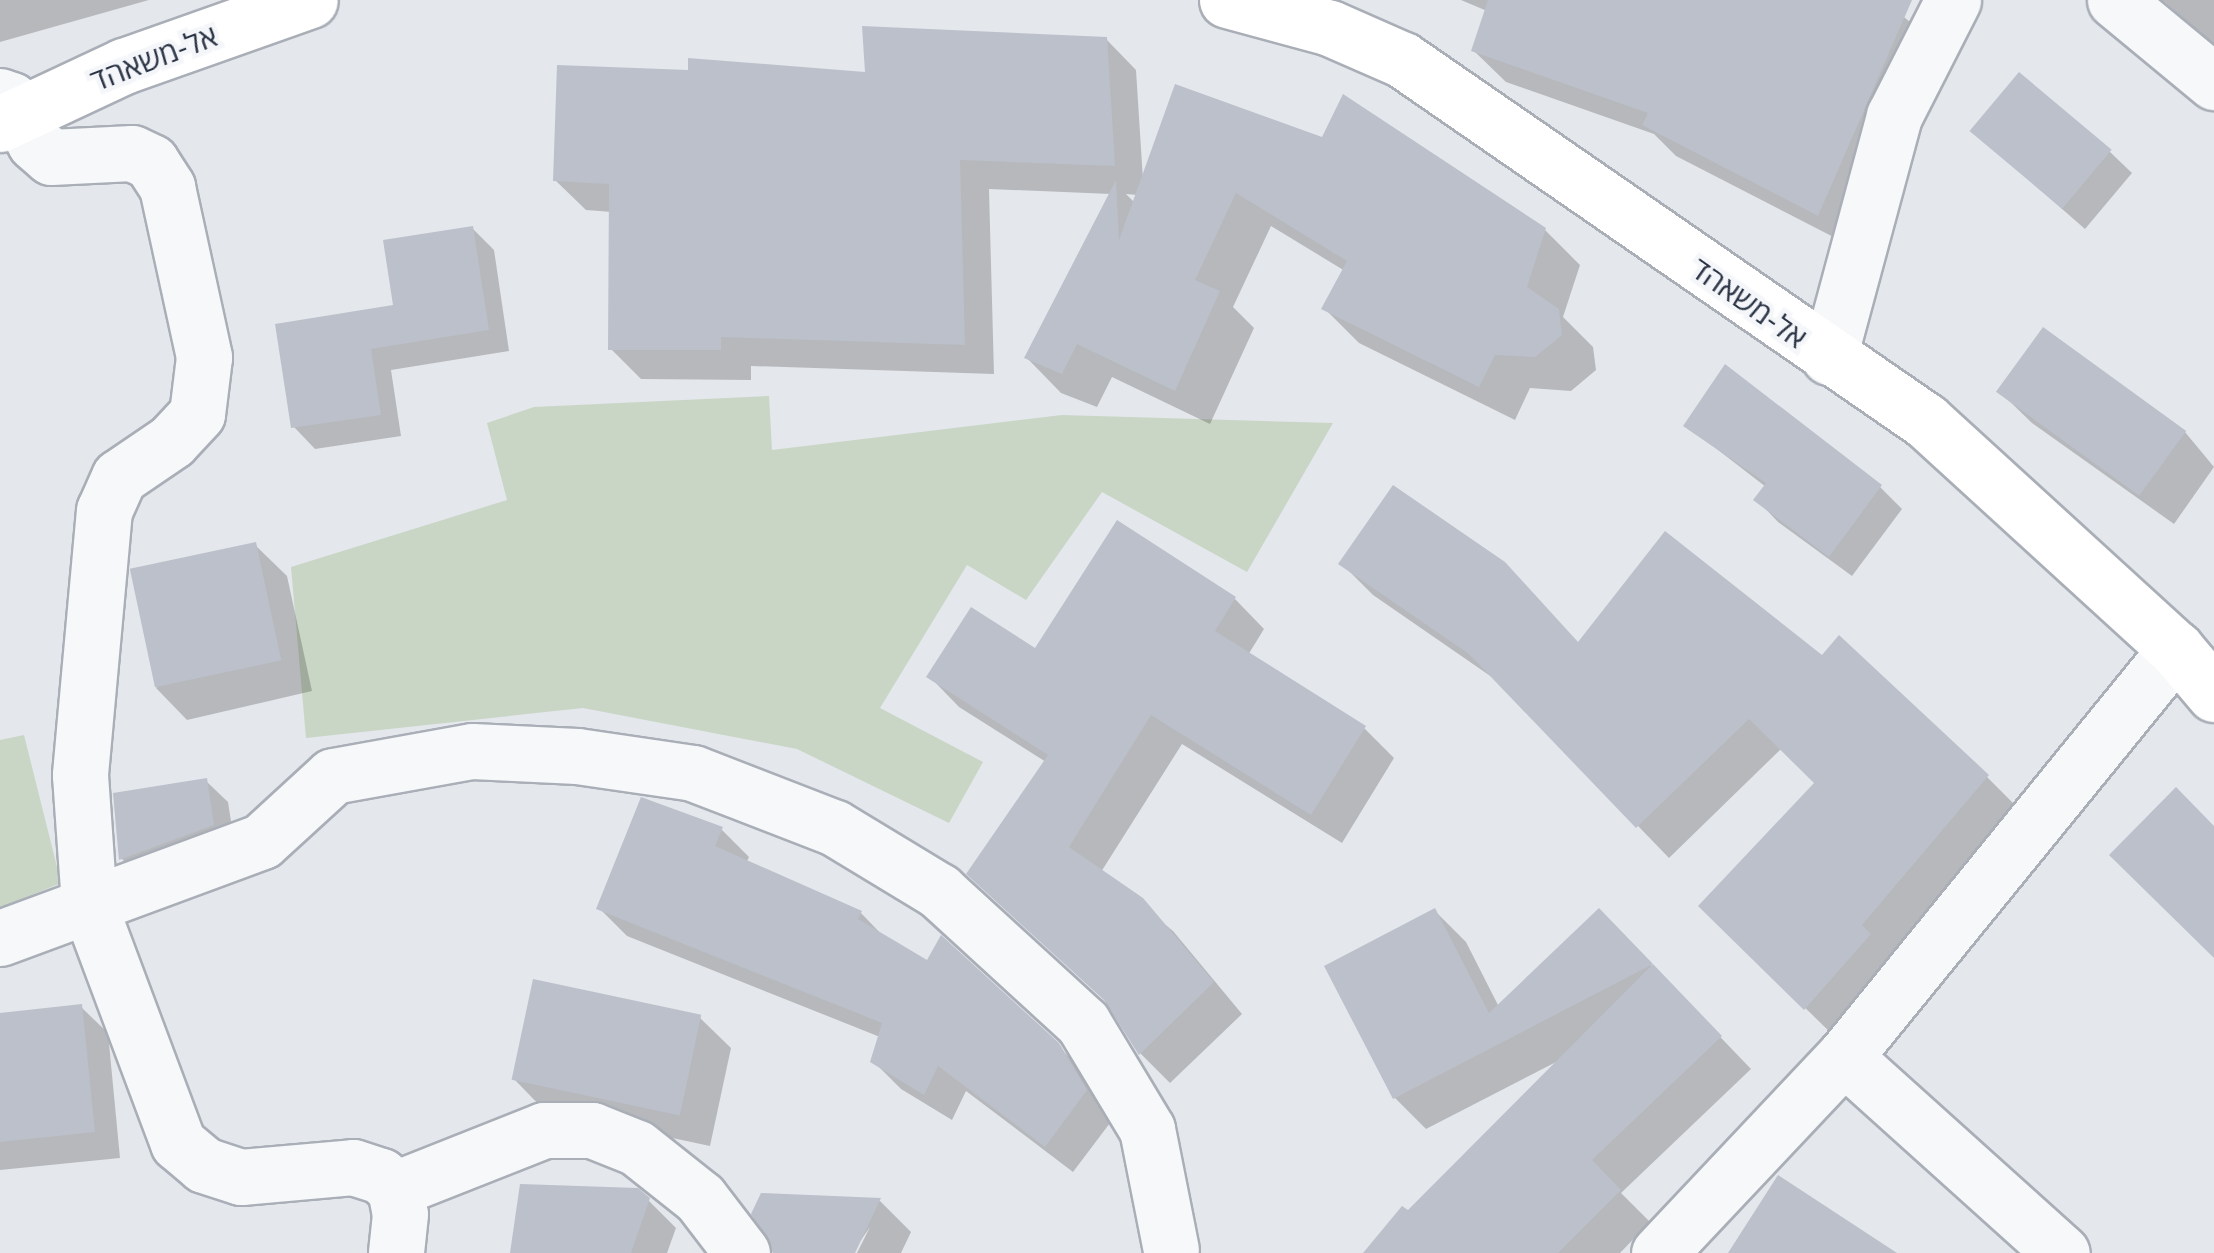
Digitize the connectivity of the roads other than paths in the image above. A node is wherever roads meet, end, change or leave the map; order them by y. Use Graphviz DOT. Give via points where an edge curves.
graph roads {
  1 [pos="310,0"];
  2 [pos="1227,0"];
  3 [pos="1953,0"];
  4 [pos="2115,0"];
  5 [pos="2214,82"];
  6 [pos="6,111"];
  7 [pos="1829,358"];
  8 [pos="2176,649"];
  9 [pos="2214,694"];
  10 [pos="88,905"];
  11 [pos="0,938"];
  12 [pos="1844,1057"];
  13 [pos="395,1189"];
  14 [pos="1171,1250"];
  15 [pos="396,1253"];
  16 [pos="742,1253"];
  17 [pos="1659,1253"];
  18 [pos="2062,1253"];
  1 -- 6 [label="street, אל-משאהד"];
  2 -- 7 [label="street, אל-משאהד" via="1330,28 1403,60"];
  3 -- 7 [label="street" via="1894,116"];
  4 -- 5 [label="street"];
  6 -- 10 [label="street" via="50,157 132,154 151,162 167,187 204,356 196,414 172,441 118,477 104,510 80,775"];
  7 -- 8 [label="street, אל-משאהד" via="1926,421"];
  8 -- 9 [label="street, אל-משאהד"];
  8 -- 12 [label="street"];
  10 -- 11 [label="street"];
  10 -- 13 [label="street" via="178,1143 204,1165 241,1177 353,1167 381,1176"];
  10 -- 14 [label="street" via="262,841 333,776 472,751 578,756 693,772 835,828 938,891 1083,1023 1147,1130"];
  12 -- 17 [label="street"];
  12 -- 18 [label="street"];
  13 -- 15 [label="street"];
  13 -- 16 [label="street" via="544,1130 592,1130 637,1148 700,1198"];
}
